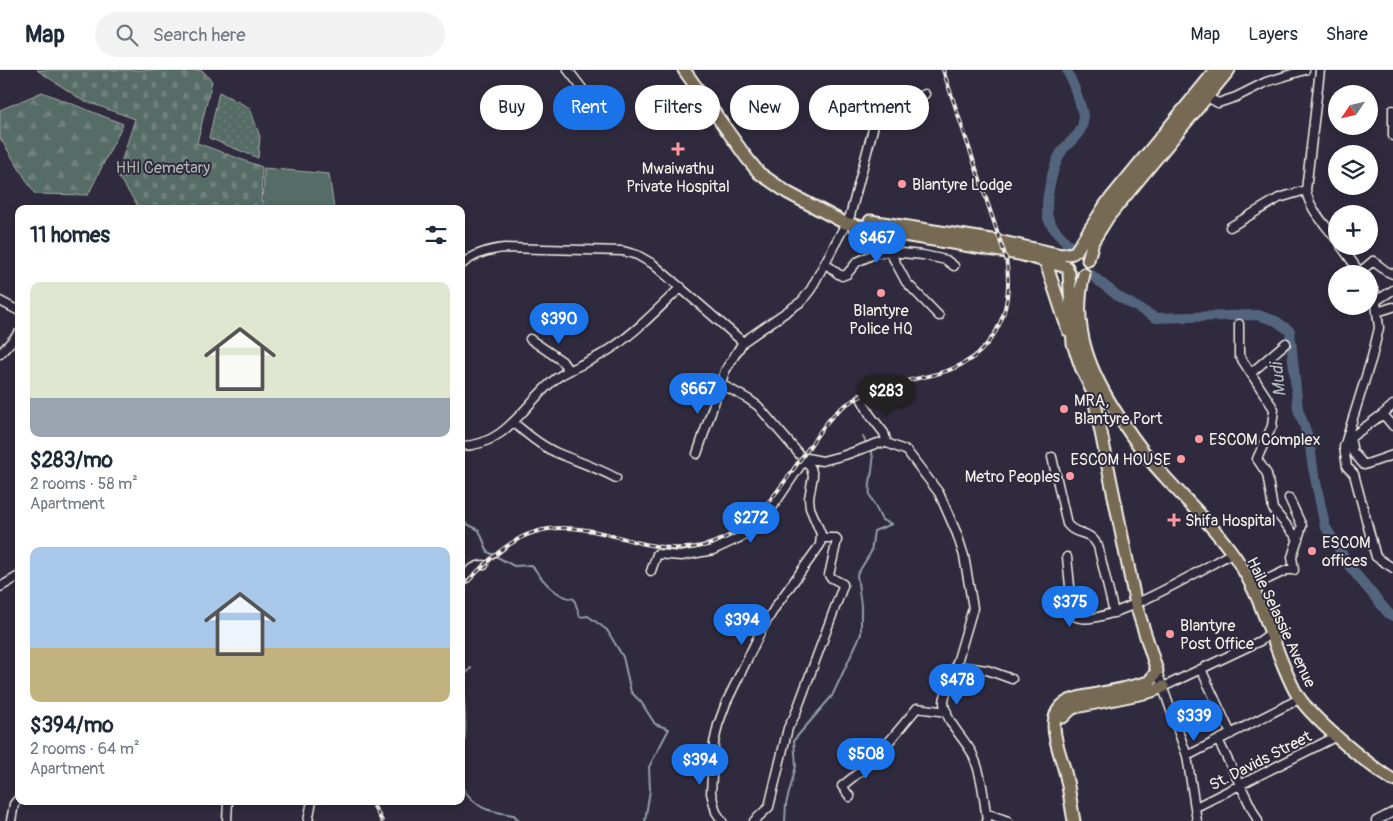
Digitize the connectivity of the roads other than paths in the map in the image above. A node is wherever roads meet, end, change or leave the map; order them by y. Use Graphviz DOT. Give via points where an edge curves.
graph roads {
  1 [pos="568,70"];
  2 [pos="684,70"];
  3 [pos="690,70"];
  4 [pos="1216,70"];
  5 [pos="1230,70"];
  6 [pos="1305,70"];
  7 [pos="1320,70"];
  8 [pos="580,85"];
  9 [pos="1207,97"];
  10 [pos="1393,110"];
  11 [pos="873,130"];
  12 [pos="1393,136"];
  13 [pos="1306,190"];
  14 [pos="848,219"];
  15 [pos="1230,227"];
  16 [pos="1328,228"];
  17 [pos="890,252"];
  18 [pos="1074,252"];
  19 [pos="1045,260"];
  20 [pos="1088,260"];
  21 [pos="465,262"];
  22 [pos="825,263"];
  23 [pos="1369,265"];
  24 [pos="954,266"];
  25 [pos="1068,270"];
  26 [pos="1084,274"];
  27 [pos="1393,274"];
  28 [pos="681,287"];
  29 [pos="1393,290"];
  30 [pos="1378,300"];
  31 [pos="0,301"];
  32 [pos="1393,307"];
  33 [pos="15,309"];
  34 [pos="1378,312"];
  35 [pos="940,316"];
  36 [pos="1239,324"];
  37 [pos="15,337"];
  38 [pos="530,339"];
  39 [pos="744,342"];
  40 [pos="1286,343"];
  41 [pos="1073,344"];
  42 [pos="0,354"];
  43 [pos="569,372"];
  44 [pos="1251,373"];
  45 [pos="721,384"];
  46 [pos="860,398"];
  47 [pos="1393,404"];
  48 [pos="1383,414"];
  49 [pos="514,423"];
  50 [pos="1393,426"];
  51 [pos="887,443"];
  52 [pos="465,446"];
  53 [pos="697,454"];
  54 [pos="1393,455"];
  55 [pos="1052,457"];
  56 [pos="803,458"];
  57 [pos="616,478"];
  58 [pos="1289,498"];
  59 [pos="821,538"];
  60 [pos="1298,539"];
  61 [pos="1232,553"];
  62 [pos="1067,557"];
  63 [pos="484,565"];
  64 [pos="1393,568"];
  65 [pos="651,571"];
  66 [pos="465,575"];
  67 [pos="15,578"];
  68 [pos="0,587"];
  69 [pos="1251,587"];
  70 [pos="1136,605"];
  71 [pos="1114,613"];
  72 [pos="1271,633"];
  73 [pos="956,666"];
  74 [pos="1201,669"];
  75 [pos="1157,671"];
  76 [pos="1012,679"];
  77 [pos="1163,688"];
  78 [pos="1299,699"];
  79 [pos="947,712"];
  80 [pos="1231,734"];
  81 [pos="1337,736"];
  82 [pos="1218,740"];
  83 [pos="1187,756"];
  84 [pos="1065,770"];
  85 [pos="1393,780"];
  86 [pos="1240,786"];
  87 [pos="850,798"];
  88 [pos="15,803"];
  89 [pos="228,805"];
  90 [pos="311,805"];
  91 [pos="1196,807"];
  92 [pos="1393,812"];
  93 [pos="986,817"];
  94 [pos="11,821"];
  95 [pos="227,821"];
  96 [pos="308,821"];
  97 [pos="722,821"];
  98 [pos="754,821"];
  99 [pos="1008,821"];
  100 [pos="1074,821"];
  101 [pos="1197,821"];
  102 [pos="1258,821"];
  103 [pos="1376,821"];
  1 -- 8 [label="street"];
  2 -- 14 [label="highway" via="759,172 785,192"];
  3 -- 14 [label="highway" via="755,161 789,190"];
  4 -- 18 [label="highway" via="1106,204"];
  5 -- 9 [label="highway"];
  6 -- 9 [label="street" via="1266,82 1227,101 1218,103"];
  7 -- 13 [label="street"];
  9 -- 20 [label="highway" via="1108,217 1093,242"];
  10 -- 12 [label="street"];
  11 -- 14 [label="street"];
  13 -- 15 [label="street" via="1279,198"];
  13 -- 16 [label="street" via="1312,207"];
  14 -- 18 [label="highway" via="1005,242 1062,255"];
  14 -- 19 [label="highway" via="891,233"];
  14 -- 22 [label="street"];
  17 -- 22 [label="street" via="876,253 857,262 842,276"];
  17 -- 24 [label="street" via="946,260"];
  17 -- 35 [label="street" via="906,282"];
  18 -- 20 [label="highway" via="1083,253"];
  18 -- 25 [label="highway" via="1069,258"];
  19 -- 25 [label="highway"];
  19 -- 41 [label="highway"];
  20 -- 26 [label="highway"];
  21 -- 28 [label="street" via="488,250 504,248 622,251 653,264"];
  22 -- 39 [label="street" via="802,301"];
  23 -- 27 [label="street" via="1373,261"];
  25 -- 26 [label="highway" via="1076,277"];
  25 -- 41 [label="highway"];
  26 -- 61 [label="highway, Haile Selassie Avenue" via="1080,317 1082,334 1088,359 1101,387 1135,441"];
  28 -- 39 [label="street"];
  28 -- 43 [label="street" via="614,347"];
  29 -- 30 [label="street"];
  31 -- 33 [label="street"];
  32 -- 34 [label="street"];
  34 -- 64 [label="street" via="1379,328 1372,356 1344,447 1347,467 1354,474 1376,557"];
  36 -- 44 [label="street" via="1239,355"];
  37 -- 42 [label="street"];
  38 -- 43 [label="street" via="562,362"];
  39 -- 45 [label="street" via="724,371"];
  40 -- 44 [label="street"];
  41 -- 70 [label="highway" via="1093,393"];
  43 -- 49 [label="street" via="550,384"];
  44 -- 60 [label="street" via="1274,409 1272,426 1257,459 1267,474 1273,508"];
  45 -- 53 [label="street"];
  45 -- 56 [label="street" via="758,406"];
  46 -- 51 [label="street" via="884,433"];
  47 -- 48 [label="street"];
  48 -- 50 [label="street"];
  48 -- 54 [label="street" via="1350,438 1353,452 1364,465"];
  49 -- 52 [label="street" via="482,443"];
  49 -- 57 [label="street" via="548,448"];
  51 -- 56 [label="street" via="822,461"];
  51 -- 73 [label="street" via="907,451 939,493 964,556 974,608"];
  55 -- 71 [label="street" via="1067,524 1094,538"];
  56 -- 59 [label="street" via="813,472 810,508"];
  56 -- 65 [label="street" via="764,520 741,537 713,550 681,556 657,554"];
  58 -- 60 [label="street" via="1302,526"];
  59 -- 97 [label="street" via="815,553 762,629 718,725 711,792"];
  59 -- 98 [label="street" via="837,540 828,575 844,586 788,728 769,806"];
  60 -- 69 [label="street" via="1292,557 1294,570 1287,570"];
  61 -- 69 [label="highway, Haile Selassie Avenue"];
  61 -- 70 [label="street"];
  62 -- 71 [label="street" via="1073,615 1080,619"];
  63 -- 66 [label="street" via="478,565"];
  67 -- 68 [label="street"];
  69 -- 72 [label="highway, Haile Selassie Avenue"];
  70 -- 71 [label="street"];
  70 -- 75 [label="highway"];
  72 -- 74 [label="street"];
  72 -- 78 [label="highway, Haile Selassie Avenue"];
  73 -- 76 [label="street" via="987,670"];
  73 -- 79 [label="street" via="944,700"];
  74 -- 77 [label="street"];
  74 -- 80 [label="street"];
  75 -- 77 [label="street"];
  75 -- 84 [label="highway" via="1149,682 1072,700 1061,707 1054,724"];
  77 -- 83 [label="street"];
  77 -- 84 [label="highway" via="1084,705 1066,713 1060,727"];
  78 -- 80 [label="street"];
  78 -- 81 [label="highway, Haile Selassie Avenue"];
  79 -- 87 [label="street" via="917,708 872,762 842,786"];
  79 -- 93 [label="street" via="972,754 982,786"];
  80 -- 82 [label="street"];
  81 -- 85 [label="highway, Haile Selassie Avenue"];
  81 -- 86 [label="street, St. Davids Street"];
  82 -- 83 [label="street"];
  82 -- 86 [label="street"];
  83 -- 91 [label="street"];
  84 -- 100 [label="highway"];
  86 -- 91 [label="street, St. Davids Street"];
  86 -- 102 [label="street"];
  88 -- 94 [label="street"];
  89 -- 95 [label="street"];
  90 -- 96 [label="street"];
  91 -- 101 [label="street"];
  92 -- 103 [label="street"];
  93 -- 99 [label="street"];
}
